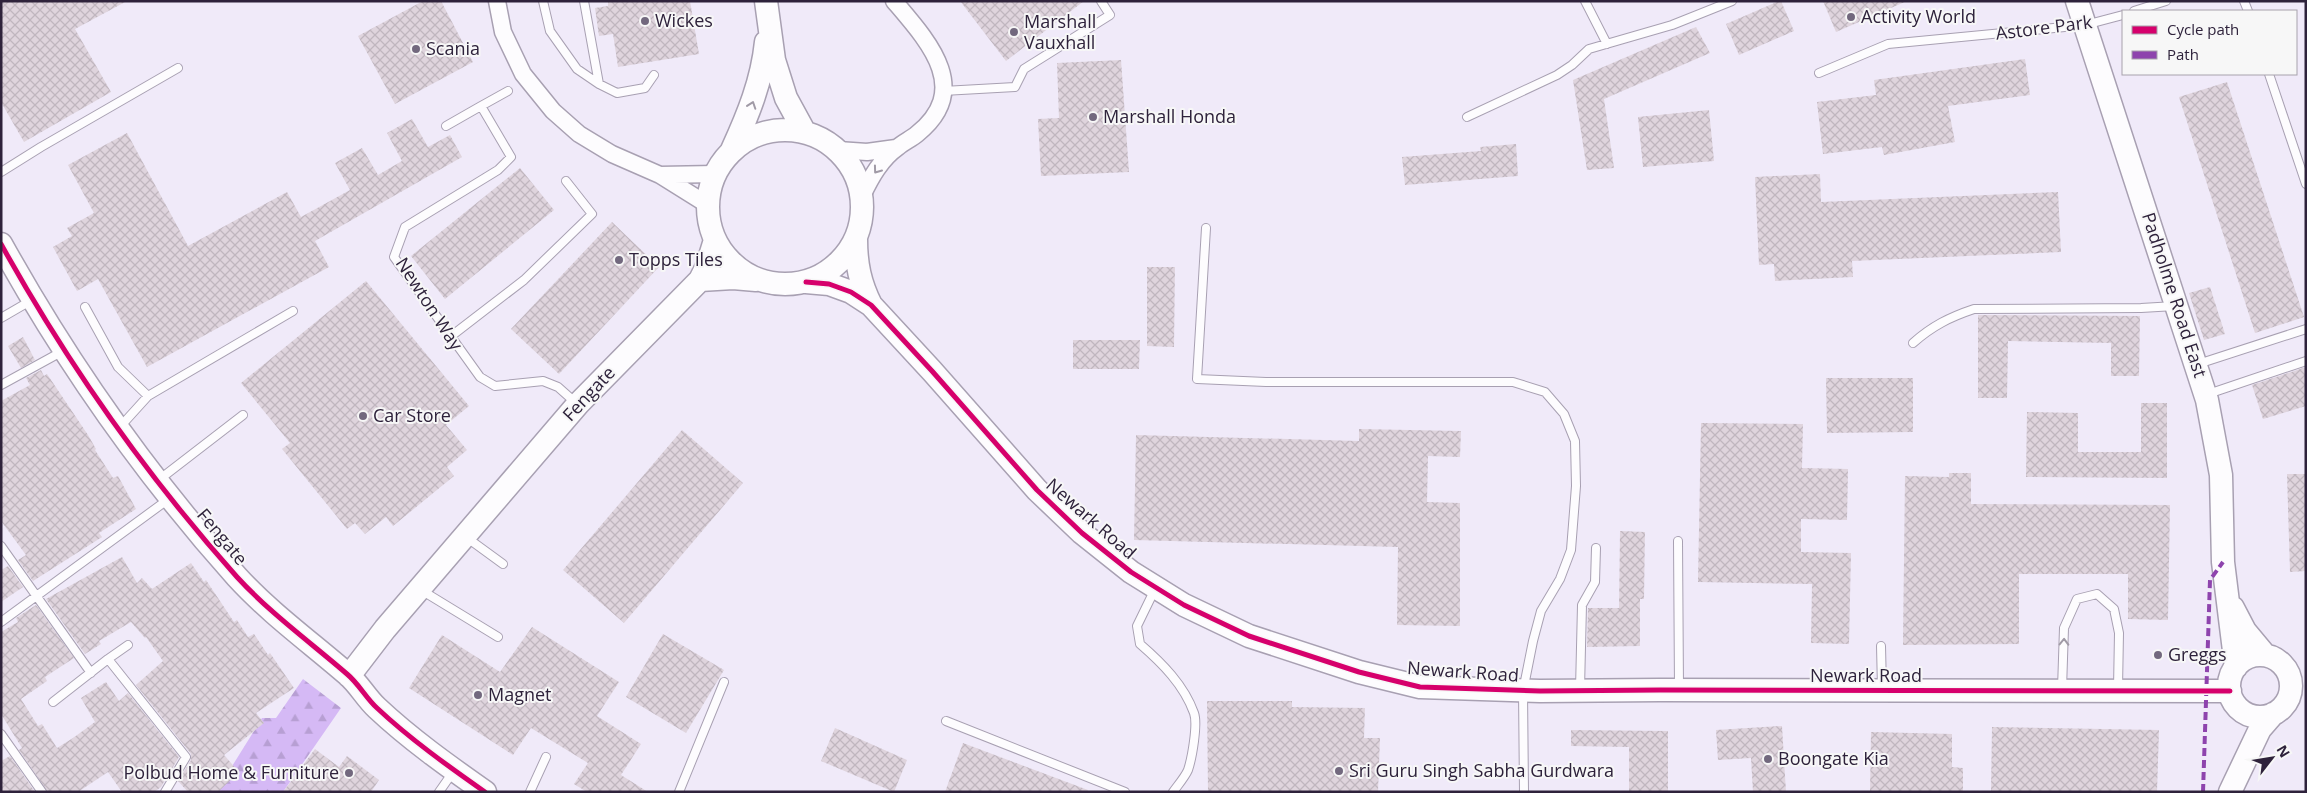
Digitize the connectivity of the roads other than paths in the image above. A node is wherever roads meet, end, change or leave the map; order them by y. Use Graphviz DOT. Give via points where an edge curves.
graph roads {
  1 [pos="496,1"];
  2 [pos="543,1"];
  3 [pos="584,1"];
  4 [pos="894,1"];
  5 [pos="1101,1"];
  6 [pos="1585,1"];
  7 [pos="1732,1"];
  8 [pos="2077,1"];
  9 [pos="2166,1"];
  10 [pos="2137,10"];
  11 [pos="768,12"];
  12 [pos="2122,15"];
  13 [pos="2085,25"];
  14 [pos="1607,44"];
  15 [pos="178,68"];
  16 [pos="1819,73"];
  17 [pos="654,75"];
  18 [pos="2269,75"];
  19 [pos="599,84"];
  20 [pos="508,91"];
  21 [pos="943,91"];
  22 [pos="481,106"];
  23 [pos="1466,117"];
  24 [pos="446,126"];
  25 [pos="804,131"];
  26 [pos="896,148"];
  27 [pos="732,150"];
  28 [pos="838,150"];
  29 [pos="1,172"];
  30 [pos="714,174"];
  31 [pos="660,175"];
  32 [pos="566,181"];
  33 [pos="2306,184"];
  34 [pos="862,196"];
  35 [pos="708,205"];
  36 [pos="1206,228"];
  37 [pos="856,239"];
  38 [pos="715,240"];
  39 [pos="1,244"];
  40 [pos="700,280"];
  41 [pos="760,280"];
  42 [pos="806,282"];
  43 [pos="32,300"];
  44 [pos="871,305"];
  45 [pos="2177,306"];
  46 [pos="85,307"];
  47 [pos="293,312"];
  48 [pos="1,318"];
  49 [pos="2306,329"];
  50 [pos="450,337"];
  51 [pos="1913,343"];
  52 [pos="65,350"];
  53 [pos="2306,362"];
  54 [pos="2196,364"];
  55 [pos="1,385"];
  56 [pos="2206,395"];
  57 [pos="148,396"];
  58 [pos="578,404"];
  59 [pos="243,415"];
  60 [pos="118,429"];
  61 [pos="165,489"];
  62 [pos="464,536"];
  63 [pos="1678,541"];
  64 [pos="1,546"];
  65 [pos="1596,548"];
  66 [pos="503,564"];
  67 [pos="1156,588"];
  68 [pos="419,589"];
  69 [pos="36,596"];
  70 [pos="2228,598"];
  71 [pos="1,622"];
  72 [pos="498,637"];
  73 [pos="128,645"];
  74 [pos="1881,646"];
  75 [pos="2273,659"];
  76 [pos="108,660"];
  77 [pos="2236,667"];
  78 [pos="2306,667"];
  79 [pos="90,673"];
  80 [pos="349,676"];
  81 [pos="724,682"];
  82 [pos="1523,690"];
  83 [pos="1680,690"];
  84 [pos="1882,690"];
  85 [pos="1580,691"];
  86 [pos="2062,691"];
  87 [pos="2118,691"];
  88 [pos="2230,691"];
  89 [pos="2289,700"];
  90 [pos="53,702"];
  91 [pos="2245,712"];
  92 [pos="946,721"];
  93 [pos="1,734"];
  94 [pos="546,757"];
  95 [pos="2240,769"];
  96 [pos="455,770"];
  97 [pos="42,792"];
  98 [pos="165,792"];
  99 [pos="439,792"];
  100 [pos="485,792"];
  101 [pos="530,792"];
  102 [pos="679,792"];
  103 [pos="1125,792"];
  104 [pos="1173,792"];
  105 [pos="1524,792"];
  106 [pos="2230,792"];
  1 -- 31 [label="street" via="503,32 524,74 553,111 579,134 612,154"];
  2 -- 19 [label="lane" via="550,31 577,69"];
  3 -- 19 [label="lane"];
  4 -- 21 [label="street" via="932,47 940,66"];
  5 -- 21 [label="lane" via="1110,15 1024,69 1015,87"];
  6 -- 14 [label="lane"];
  7 -- 14 [label="lane" via="1672,25"];
  8 -- 13 [label="street, Padholme Road East"];
  9 -- 10 [label="lane"];
  11 -- 25 [label="street" via="774,60 784,92"];
  27 -- 11 [label="street, one-way" via="751,109 764,66"];
  12 -- 13 [label="lane, Astore Park"];
  13 -- 16 [label="lane, Astore Park" via="1888,44"];
  13 -- 45 [label="street, Padholme Road East"];
  14 -- 23 [label="lane" via="1589,49 1557,75"];
  15 -- 29 [label="lane"];
  17 -- 19 [label="lane" via="645,88 617,93"];
  18 -- 33 [label="lane"];
  20 -- 22 [label="lane"];
  21 -- 26 [label="street" via="942,104 932,120"];
  22 -- 24 [label="lane"];
  22 -- 50 [label="lane, Newton Way" via="511,157 498,170 405,227 394,257"];
  25 -- 27 [label="street" via="784,129 765,132"];
  25 -- 28 [label="street"];
  26 -- 28 [label="street" via="867,152"];
  26 -- 34 [label="street, one-way" via="875,169"];
  27 -- 30 [label="street"];
  28 -- 34 [label="street" via="854,171"];
  30 -- 31 [label="street"];
  30 -- 35 [label="street"];
  31 -- 35 [label="street"];
  32 -- 50 [label="lane" via="592,214 524,280"];
  34 -- 37 [label="street" via="862,218"];
  35 -- 38 [label="street" via="709,223"];
  36 -- 82 [label="lane" via="1196,378 1266,382 1513,382 1545,392 1564,414 1575,442 1572,550 1541,611"];
  37 -- 42 [label="street" via="844,258 826,273"];
  37 -- 44 [label="street, Newark Road" via="856,262 861,284"];
  38 -- 40 [label="street, Fengate"];
  38 -- 41 [label="street" via="731,262"];
  39 -- 43 [label="street, Fengate"];
  40 -- 41 [label="street"];
  40 -- 58 [label="street, Fengate"];
  41 -- 42 [label="street" via="790,284"];
  42 -- 44 [label="street, Newark Road" via="844,289"];
  43 -- 48 [label="lane"];
  43 -- 52 [label="street, Fengate"];
  44 -- 67 [label="street, Newark Road" via="1037,490 1082,533"];
  45 -- 51 [label="lane" via="1974,309 1931,327"];
  45 -- 54 [label="street, Padholme Road East"];
  46 -- 57 [label="lane" via="118,367"];
  47 -- 57 [label="lane"];
  49 -- 54 [label="lane"];
  50 -- 58 [label="lane, Newton Way" via="480,377 495,386 543,381 558,387"];
  52 -- 55 [label="lane"];
  52 -- 60 [label="street, Fengate"];
  53 -- 56 [label="lane"];
  54 -- 56 [label="street, Padholme Road East"];
  56 -- 70 [label="street, Padholme Road East" via="2221,475 2223,562"];
  57 -- 60 [label="lane"];
  58 -- 62 [label="street, Fengate"];
  59 -- 61 [label="lane"];
  60 -- 61 [label="street, Fengate"];
  61 -- 69 [label="lane"];
  61 -- 80 [label="street, Fengate" via="238,577 277,616"];
  62 -- 66 [label="lane"];
  62 -- 68 [label="street, Fengate"];
  63 -- 83 [label="lane"];
  64 -- 69 [label="lane"];
  65 -- 85 [label="lane" via="1595,582 1582,605"];
  67 -- 82 [label="street, Newark Road" via="1184,606 1249,636 1359,672 1420,686"];
  67 -- 104 [label="lane" via="1137,626 1140,644 1160,662 1195,714 1188,771"];
  68 -- 72 [label="lane"];
  68 -- 80 [label="street, Fengate"];
  69 -- 71 [label="lane"];
  69 -- 79 [label="lane"];
  70 -- 75 [label="street, Padholme Road East" via="2245,631"];
  70 -- 77 [label="street, Padholme Road East"];
  73 -- 76 [label="lane"];
  74 -- 84 [label="lane"];
  75 -- 77 [label="street" via="2249,657"];
  75 -- 78 [label="street"];
  75 -- 89 [label="street, Padholme Road East" via="2287,671"];
  76 -- 79 [label="lane"];
  76 -- 98 [label="lane" via="186,757"];
  77 -- 88 [label="street, Padholme Road East"];
  79 -- 90 [label="lane"];
  80 -- 96 [label="street, Fengate" via="377,708"];
  81 -- 102 [label="lane"];
  82 -- 85 [label="street, Newark Road"];
  82 -- 105 [label="lane"];
  83 -- 84 [label="street, Newark Road"];
  83 -- 85 [label="street, Newark Road"];
  84 -- 86 [label="street, Newark Road"];
  86 -- 87 [label="street, Newark Road"];
  86 -- 87 [label="lane, one-way" via="2064,628 2076,599 2097,594 2114,609 2119,633"];
  87 -- 88 [label="street, Newark Road"];
  88 -- 91 [label="street" via="2238,707"];
  89 -- 91 [label="street" via="2254,716"];
  89 -- 95 [label="street" via="2260,729"];
  91 -- 95 [label="street" via="2247,724"];
  92 -- 103 [label="lane"];
  93 -- 97 [label="lane"];
  94 -- 101 [label="lane"];
  95 -- 106 [label="street"];
  96 -- 99 [label="lane"];
  96 -- 100 [label="street, Fengate"];
}
